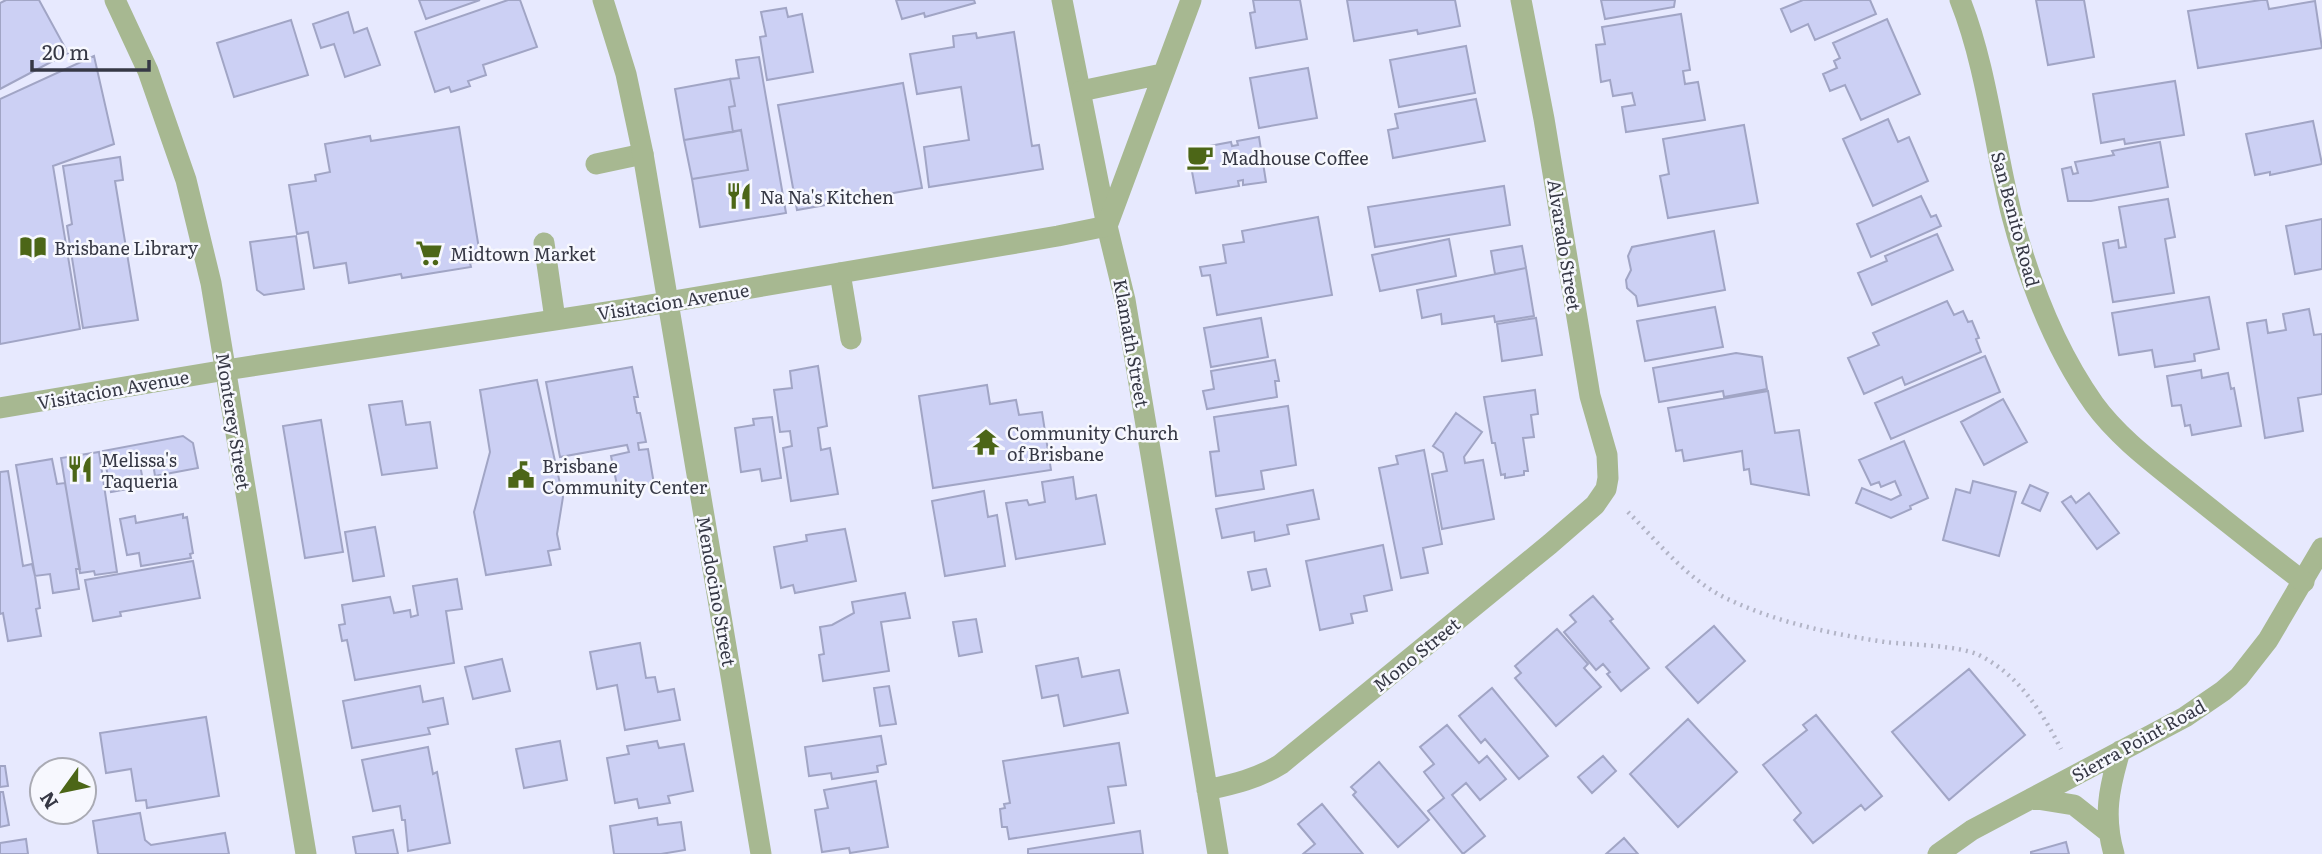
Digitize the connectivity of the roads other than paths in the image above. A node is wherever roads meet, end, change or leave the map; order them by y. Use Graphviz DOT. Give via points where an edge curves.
graph roads {
  1 [pos="115,0"];
  2 [pos="603,0"];
  3 [pos="1062,0"];
  4 [pos="1191,0"];
  5 [pos="1521,0"];
  6 [pos="1960,0"];
  7 [pos="1162,74"];
  8 [pos="1082,91"];
  9 [pos="643,154"];
  10 [pos="596,164"];
  11 [pos="1107,226"];
  12 [pos="544,243"];
  13 [pos="840,273"];
  14 [pos="667,302"];
  15 [pos="555,319"];
  16 [pos="851,339"];
  17 [pos="226,370"];
  18 [pos="0,408"];
  19 [pos="1606,488"];
  20 [pos="2322,548"];
  21 [pos="2304,582"];
  22 [pos="2120,751"];
  23 [pos="1207,790"];
  24 [pos="2032,798"];
  25 [pos="2107,831"];
  26 [pos="306,854"];
  27 [pos="761,854"];
  28 [pos="1218,854"];
  29 [pos="1938,854"];
  30 [pos="2113,854"];
  1 -- 17 [label="street, Monterey Street" via="148,71 186,180"];
  2 -- 9 [label="street, Mendocino Street" via="626,74"];
  3 -- 8 [label="street, Klamath Street"];
  4 -- 7 [label="street"];
  5 -- 19 [label="street, Alvarado Street" via="1590,396 1607,455"];
  6 -- 21 [label="street, San Benito Road" via="1982,76 2012,217 2036,292 2064,356 2095,406 2135,448"];
  7 -- 8 [label="street"];
  7 -- 11 [label="street"];
  8 -- 11 [label="street, Klamath Street"];
  9 -- 10 [label="street"];
  9 -- 14 [label="street, Mendocino Street"];
  11 -- 13 [label="street, Visitacion Avenue"];
  11 -- 23 [label="street, Klamath Street" via="1125,300"];
  12 -- 15 [label="street"];
  13 -- 14 [label="street, Visitacion Avenue"];
  13 -- 16 [label="street"];
  14 -- 15 [label="street, Visitacion Avenue"];
  14 -- 27 [label="street, Mendocino Street"];
  15 -- 17 [label="street, Visitacion Avenue"];
  17 -- 18 [label="street, Visitacion Avenue"];
  17 -- 26 [label="street, Monterey Street"];
  19 -- 23 [label="street, Mono Street" via="1595,505 1550,544 1281,764 1244,782"];
  20 -- 21 [label="street, Sierra Point Road"];
  21 -- 22 [label="street, Sierra Point Road" via="2239,677 2185,717"];
  22 -- 24 [label="street, Sierra Point Road"];
  22 -- 25 [label="street" via="2109,788"];
  23 -- 28 [label="street, Klamath Street"];
  24 -- 25 [label="street" via="2074,805"];
  24 -- 29 [label="street, Sierra Point Road"];
  25 -- 30 [label="street"];
}
